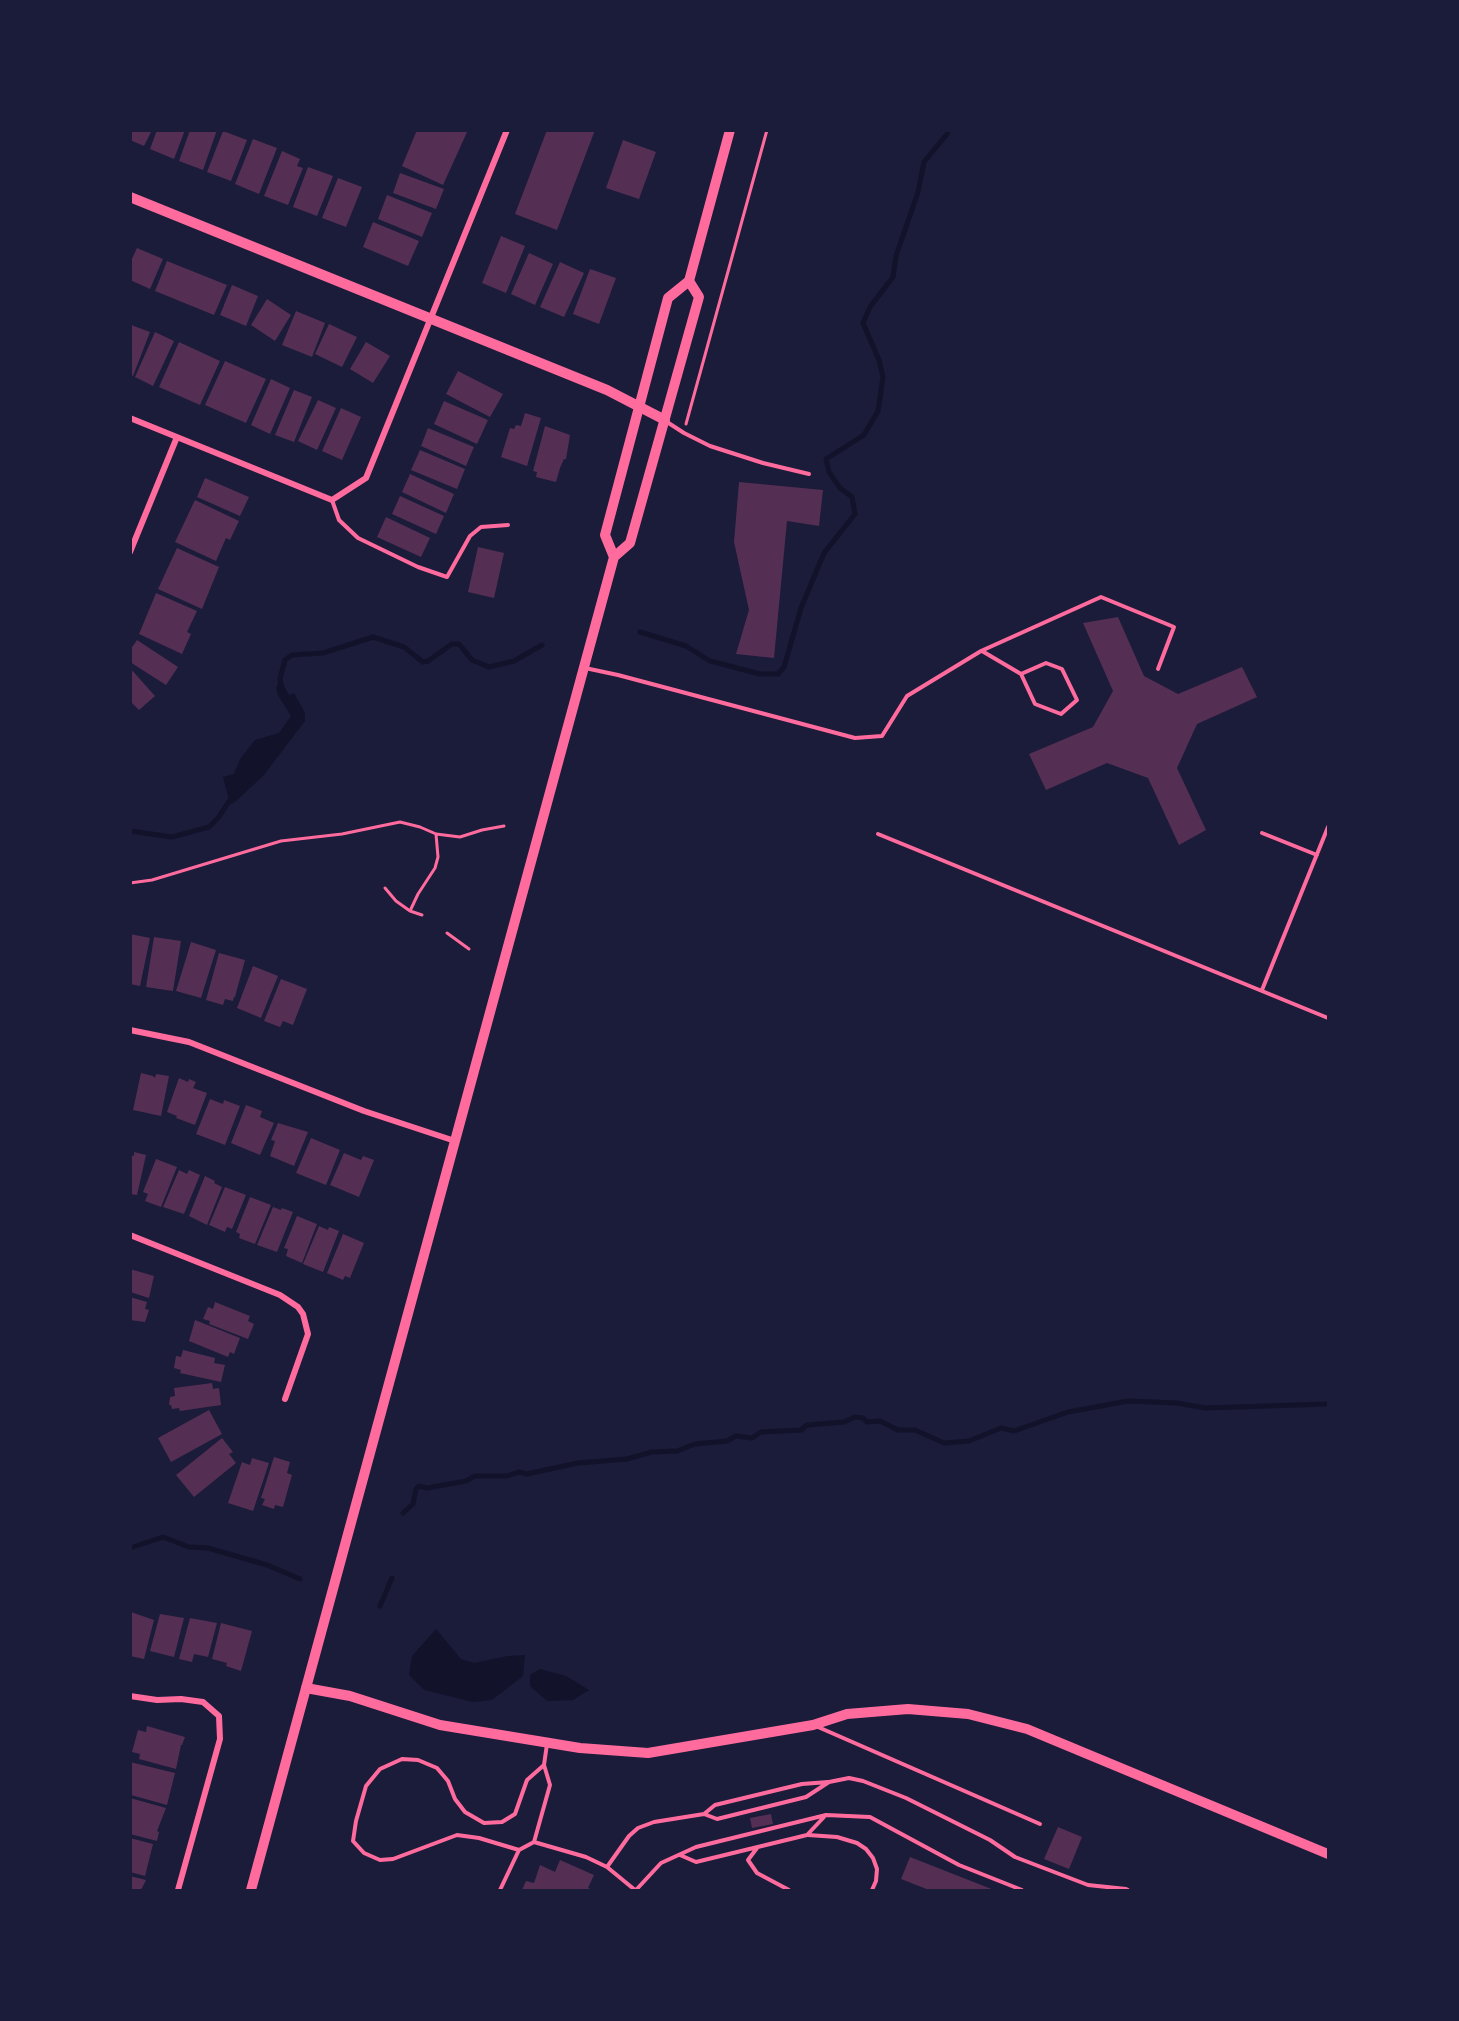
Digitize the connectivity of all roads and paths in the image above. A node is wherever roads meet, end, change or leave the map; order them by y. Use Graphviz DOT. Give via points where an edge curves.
graph roads {
  1 [pos="507,130"];
  2 [pos="730,130"];
  3 [pos="767,130"];
  4 [pos="130,197"];
  5 [pos="689,281"];
  6 [pos="432,319"];
  7 [pos="639,406"];
  8 [pos="688,417"];
  9 [pos="130,418"];
  10 [pos="665,420"];
  11 [pos="177,436"];
  12 [pos="809,474"];
  13 [pos="332,500"];
  14 [pos="508,525"];
  15 [pos="130,552"];
  16 [pos="614,557"];
  17 [pos="981,651"];
  18 [pos="584,668"];
  19 [pos="1158,669"];
  20 [pos="1021,674"];
  21 [pos="504,826"];
  22 [pos="1329,827"];
  23 [pos="1262,833"];
  24 [pos="436,834"];
  25 [pos="878,834"];
  26 [pos="1317,855"];
  27 [pos="130,883"];
  28 [pos="385,888"];
  29 [pos="410,911"];
  30 [pos="422,915"];
  31 [pos="447,933"];
  32 [pos="469,949"];
  33 [pos="1262,991"];
  34 [pos="1329,1018"];
  35 [pos="130,1030"];
  36 [pos="455,1141"];
  37 [pos="130,1236"];
  38 [pos="285,1399"];
  39 [pos="306,1688"];
  40 [pos="130,1696"];
  41 [pos="813,1725"];
  42 [pos="547,1743"];
  43 [pos="544,1765"];
  44 [pos="829,1782"];
  45 [pos="704,1814"];
  46 [pos="826,1815"];
  47 [pos="1040,1824"];
  48 [pos="807,1835"];
  49 [pos="534,1842"];
  50 [pos="759,1846"];
  51 [pos="519,1850"];
  52 [pos="679,1854"];
  53 [pos="1329,1854"];
  54 [pos="607,1867"];
  55 [pos="178,1890"];
  56 [pos="251,1890"];
  57 [pos="500,1890"];
  58 [pos="636,1890"];
  59 [pos="789,1890"];
  60 [pos="872,1890"];
  61 [pos="1022,1890"];
  62 [pos="1129,1890"];
  1 -- 6 [label="street"];
  2 -- 5 [label="main road"];
  3 -- 8 [label="path"];
  4 -- 6 [label="main road"];
  5 -- 7 [label="main road" via="668,298"];
  5 -- 10 [label="main road" via="699,297"];
  6 -- 7 [label="main road"];
  6 -- 13 [label="street" via="366,478"];
  7 -- 10 [label="main road"];
  7 -- 16 [label="main road" via="605,535"];
  9 -- 11 [label="street"];
  10 -- 12 [label="lane" via="710,446"];
  10 -- 16 [label="main road" via="630,543"];
  11 -- 13 [label="street"];
  11 -- 15 [label="street"];
  13 -- 14 [label="lane" via="339,520 358,537 447,577 470,536 481,527"];
  16 -- 18 [label="main road"];
  17 -- 18 [label="lane" via="907,696 882,736 855,738"];
  17 -- 19 [label="lane" via="1101,597 1174,627"];
  17 -- 20 [label="lane"];
  18 -- 36 [label="main road"];
  20 -- 20 [label="lane" via="1035,705 1061,714 1077,700 1062,669 1046,663"];
  21 -- 24 [label="path" via="460,837"];
  22 -- 26 [label="lane"];
  23 -- 26 [label="lane"];
  24 -- 27 [label="path" via="400,822 281,842"];
  24 -- 29 [label="path" via="435,868"];
  25 -- 33 [label="lane"];
  26 -- 33 [label="lane"];
  28 -- 29 [label="path"];
  29 -- 30 [label="path"];
  31 -- 32 [label="path"];
  33 -- 34 [label="lane"];
  35 -- 36 [label="street" via="189,1042 364,1111"];
  36 -- 39 [label="main road"];
  37 -- 38 [label="street" via="280,1295 298,1307 308,1334"];
  39 -- 42 [label="main road" via="350,1696 440,1725"];
  39 -- 56 [label="main road"];
  40 -- 55 [label="street" via="203,1702 219,1716 219,1745"];
  41 -- 42 [label="main road" via="648,1753"];
  41 -- 47 [label="lane"];
  41 -- 53 [label="main road" via="848,1714 908,1709 939,1710 998,1721 1027,1729"];
  42 -- 43 [label="lane"];
  43 -- 49 [label="lane" via="550,1785"];
  43 -- 51 [label="lane" via="527,1780 515,1814 502,1822 484,1823 465,1812 436,1768 418,1760 402,1760 380,1768 366,1786 356,1821 354,1841 364,1853 380,1860 393,1859 457,1835"];
  44 -- 45 [label="lane" via="715,1806"];
  44 -- 45 [label="lane" via="806,1797 717,1819"];
  44 -- 62 [label="lane" via="849,1778 863,1781 917,1803 1015,1857 1088,1885"];
  45 -- 54 [label="lane" via="638,1828"];
  46 -- 48 [label="lane"];
  46 -- 52 [label="lane"];
  46 -- 61 [label="lane" via="870,1817 959,1865"];
  48 -- 50 [label="lane"];
  48 -- 60 [label="lane" via="837,1837 866,1849 876,1869"];
  49 -- 51 [label="lane"];
  49 -- 54 [label="lane"];
  50 -- 52 [label="lane" via="696,1862"];
  50 -- 59 [label="lane" via="748,1860 757,1873"];
  51 -- 57 [label="lane"];
  52 -- 58 [label="lane" via="661,1863"];
  54 -- 58 [label="lane"];
}
